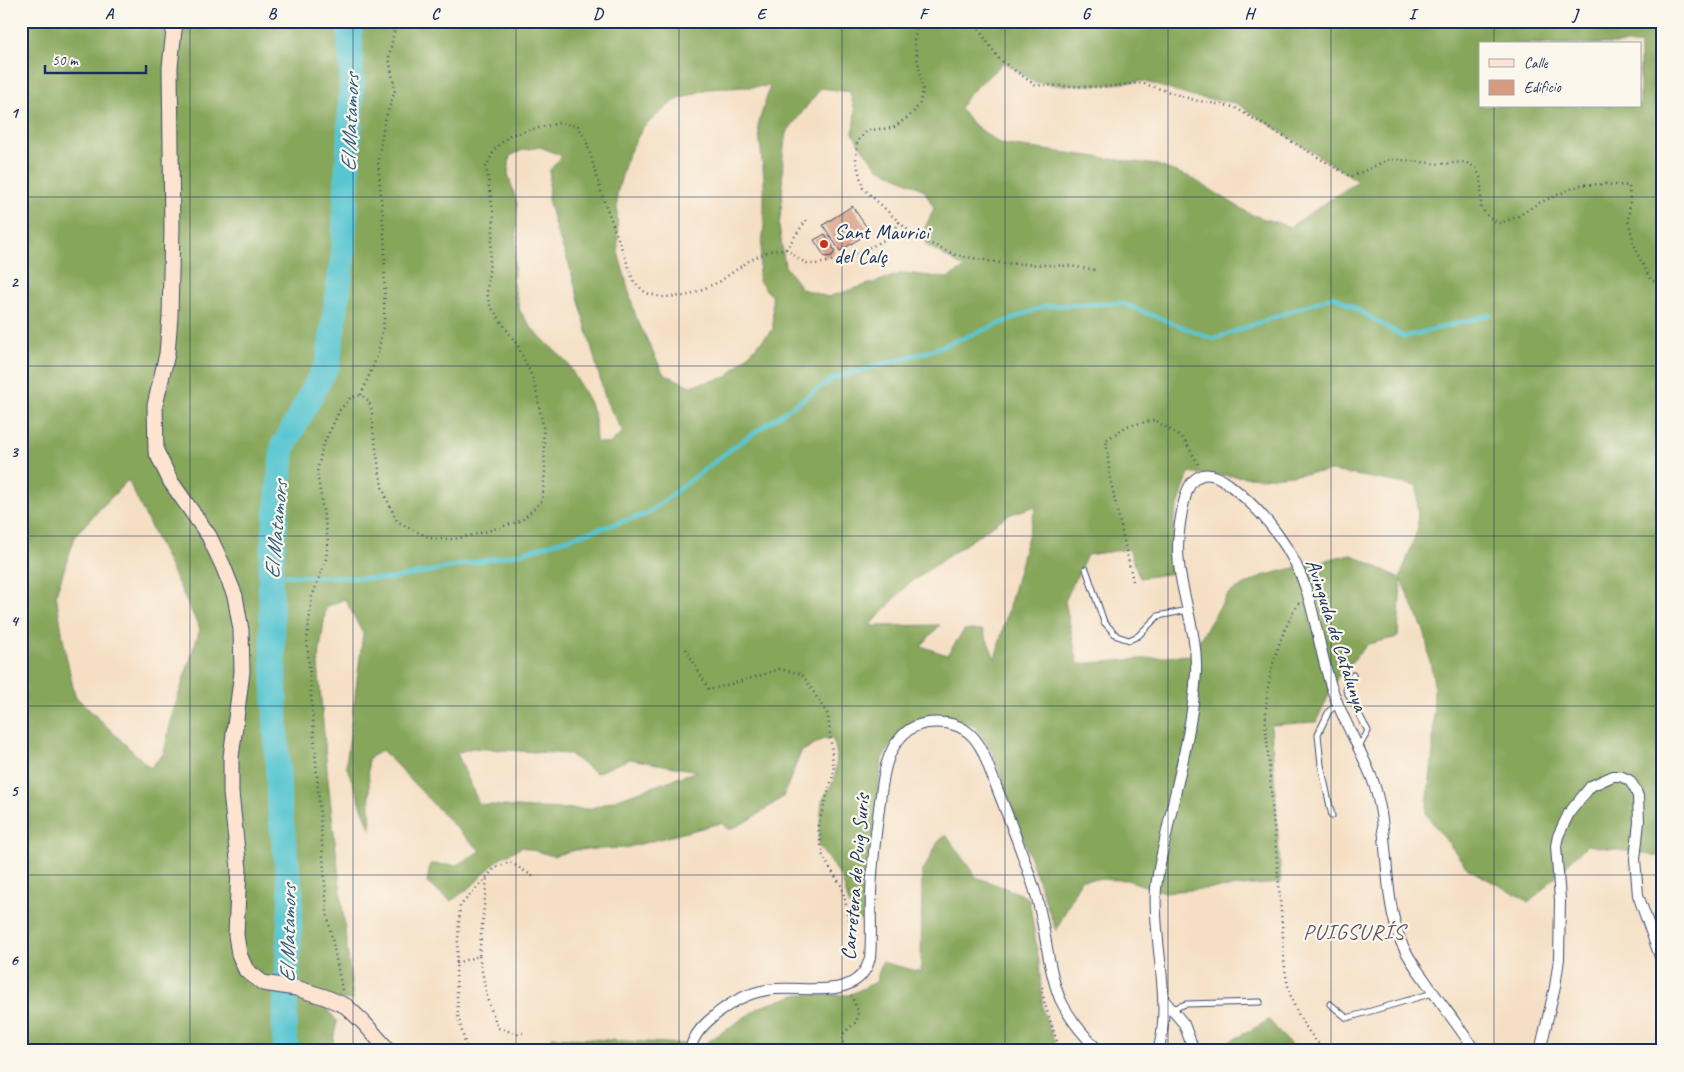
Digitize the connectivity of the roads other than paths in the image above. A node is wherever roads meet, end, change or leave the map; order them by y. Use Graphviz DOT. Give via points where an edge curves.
graph roads {
  1 [pos="175,21"];
  2 [pos="1086,569"];
  3 [pos="1188,610"];
  4 [pos="1353,675"];
  5 [pos="1338,705"];
  6 [pos="1358,747"];
  7 [pos="1332,816"];
  8 [pos="1663,965"];
  9 [pos="1434,993"];
  10 [pos="1163,999"];
  11 [pos="1260,1002"];
  12 [pos="1330,1004"];
  13 [pos="1172,1009"];
  14 [pos="389,1051"];
  15 [pos="690,1051"];
  16 [pos="1099,1051"];
  17 [pos="1158,1051"];
  18 [pos="1194,1051"];
  19 [pos="1475,1051"];
  20 [pos="1540,1051"];
  1 -- 14 [label="street" via="170,67 170,317 167,354 155,405 156,451 171,482 209,536 224,566 235,596 241,630 242,672 231,757 239,869 236,935 239,954 246,970 263,983 296,988 346,1006"];
  2 -- 3 [label="lane" via="1104,622 1117,636 1129,640 1138,636 1158,616"];
  3 -- 5 [label="street, Avinguda de Catalunya" via="1179,566 1178,542 1189,486 1203,474 1217,476 1250,502 1264,518 1286,547 1302,576"];
  3 -- 10 [label="street" via="1196,660 1191,715 1156,888"];
  4 -- 6 [label="lane" via="1346,690 1368,730"];
  5 -- 6 [label="street, Avinguda de Catalunya"];
  5 -- 7 [label="lane" via="1329,711 1318,734"];
  6 -- 9 [label="street, Avinguda de Catalunya" via="1379,804 1394,919 1407,954"];
  8 -- 20 [label="street" via="1638,895 1635,859 1638,796 1629,780 1613,776 1591,786 1568,813 1558,836 1559,959"];
  9 -- 12 [label="lane" via="1347,1018"];
  9 -- 19 [label="street, Avinguda de Catalunya"];
  10 -- 13 [label="street"];
  10 -- 17 [label="street"];
  11 -- 13 [label="lane" via="1186,1004"];
  13 -- 18 [label="street" via="1184,1024"];
  15 -- 16 [label="street, Carretera de Puig Surís" via="693,1039 706,1022 740,998 769,989 828,988 856,980 866,970 870,958 876,826 890,752 912,728 937,722 964,728 983,752 1042,915 1061,1000 1071,1018"];
}
